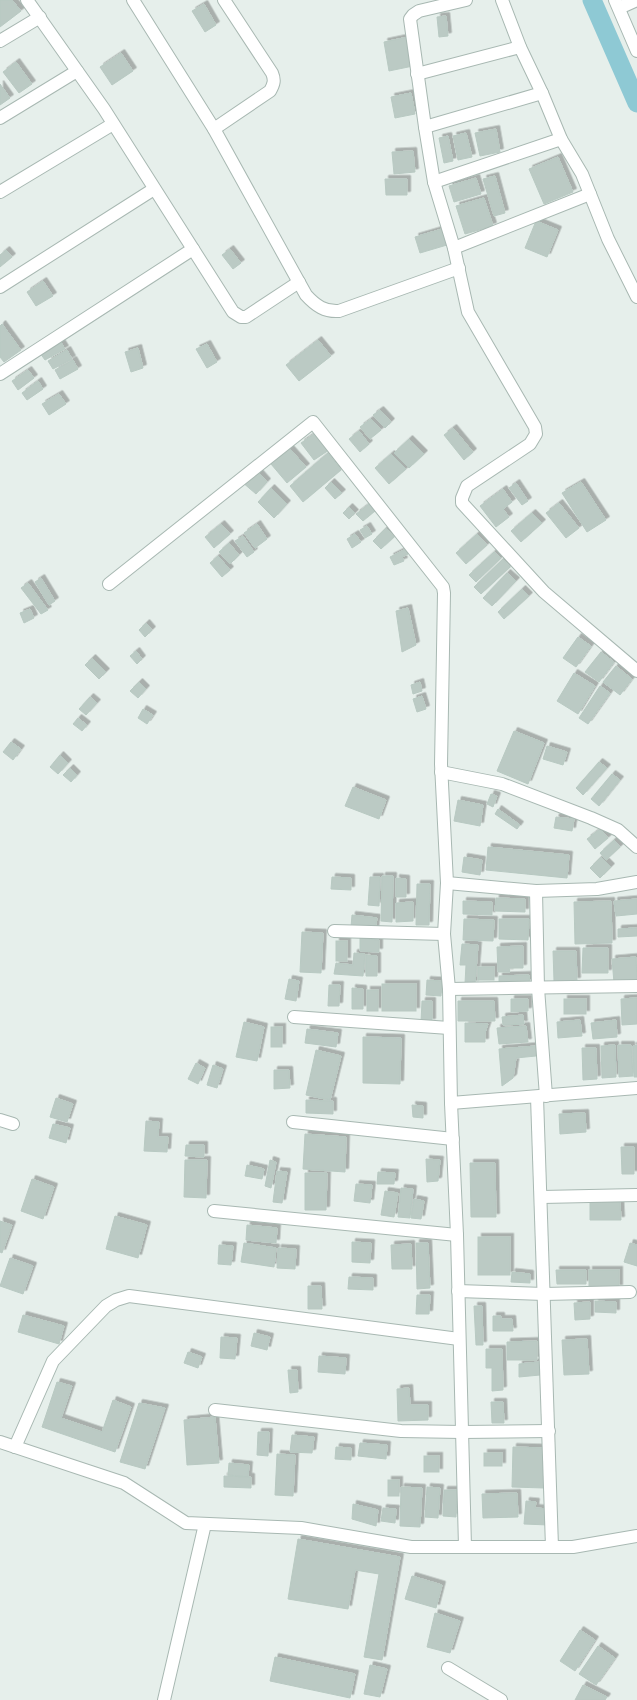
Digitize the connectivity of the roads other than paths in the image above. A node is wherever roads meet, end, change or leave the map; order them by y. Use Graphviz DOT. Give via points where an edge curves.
graph roads {
  1 [pos="27,0"];
  2 [pos="133,0"];
  3 [pos="224,0"];
  4 [pos="466,0"];
  5 [pos="502,0"];
  6 [pos="637,0"];
  7 [pos="617,4"];
  8 [pos="40,17"];
  9 [pos="0,40"];
  10 [pos="520,47"];
  11 [pos="637,51"];
  12 [pos="77,71"];
  13 [pos="417,74"];
  14 [pos="542,93"];
  15 [pos="0,118"];
  16 [pos="113,124"];
  17 [pos="425,127"];
  18 [pos="214,129"];
  19 [pos="561,139"];
  20 [pos="434,182"];
  21 [pos="154,189"];
  22 [pos="0,192"];
  23 [pos="590,194"];
  24 [pos="454,248"];
  25 [pos="193,249"];
  26 [pos="459,268"];
  27 [pos="299,282"];
  28 [pos="0,287"];
  29 [pos="637,297"];
  30 [pos="0,374"];
  31 [pos="109,584"];
  32 [pos="637,671"];
  33 [pos="442,772"];
  34 [pos="637,847"];
  35 [pos="637,882"];
  36 [pos="448,883"];
  37 [pos="536,891"];
  38 [pos="334,931"];
  39 [pos="444,934"];
  40 [pos="637,986"];
  41 [pos="538,988"];
  42 [pos="449,989"];
  43 [pos="294,1017"];
  44 [pos="450,1028"];
  45 [pos="637,1088"];
  46 [pos="542,1096"];
  47 [pos="452,1103"];
  48 [pos="0,1120"];
  49 [pos="293,1122"];
  50 [pos="13,1124"];
  51 [pos="453,1139"];
  52 [pos="637,1195"];
  53 [pos="542,1197"];
  54 [pos="214,1211"];
  55 [pos="457,1235"];
  56 [pos="458,1291"];
  57 [pos="630,1292"];
  58 [pos="544,1294"];
  59 [pos="459,1339"];
  60 [pos="215,1410"];
  61 [pos="549,1431"];
  62 [pos="462,1432"];
  63 [pos="0,1442"];
  64 [pos="14,1447"];
  65 [pos="205,1524"];
  66 [pos="637,1536"];
  67 [pos="465,1547"];
  68 [pos="552,1547"];
  69 [pos="448,1668"];
  70 [pos="164,1700"];
  71 [pos="500,1700"];
  1 -- 8 [label="street"];
  2 -- 18 [label="street"];
  3 -- 18 [label="street" via="275,78 270,91"];
  4 -- 13 [label="street" via="419,11 410,19"];
  5 -- 10 [label="street"];
  6 -- 7 [label="street"];
  7 -- 11 [label="street"];
  8 -- 9 [label="street"];
  8 -- 12 [label="street"];
  10 -- 13 [label="street"];
  10 -- 14 [label="street"];
  12 -- 15 [label="street"];
  12 -- 16 [label="street"];
  13 -- 17 [label="street"];
  14 -- 17 [label="street"];
  14 -- 19 [label="street"];
  16 -- 21 [label="street"];
  16 -- 22 [label="street"];
  17 -- 20 [label="street"];
  18 -- 27 [label="street"];
  19 -- 20 [label="street"];
  19 -- 23 [label="street" via="582,174"];
  20 -- 24 [label="street"];
  21 -- 25 [label="street"];
  21 -- 28 [label="street"];
  23 -- 24 [label="street"];
  23 -- 29 [label="street" via="608,239"];
  24 -- 26 [label="street"];
  25 -- 27 [label="street" via="233,312 241,317 246,317"];
  25 -- 30 [label="street"];
  26 -- 27 [label="street" via="339,311 319,307 306,295"];
  26 -- 32 [label="street" via="468,312 535,427 536,434 530,444 467,486 462,503 544,592"];
  31 -- 33 [label="street" via="313,422 443,587"];
  33 -- 34 [label="street" via="502,784 591,818 618,830"];
  33 -- 36 [label="street"];
  35 -- 37 [label="street" via="597,889"];
  36 -- 37 [label="street"];
  36 -- 39 [label="street"];
  37 -- 41 [label="street"];
  38 -- 39 [label="street"];
  39 -- 42 [label="street"];
  40 -- 41 [label="street"];
  41 -- 42 [label="street"];
  41 -- 46 [label="street"];
  42 -- 44 [label="street"];
  43 -- 44 [label="street"];
  44 -- 47 [label="street"];
  45 -- 46 [label="street"];
  46 -- 47 [label="street"];
  46 -- 53 [label="street"];
  47 -- 51 [label="street"];
  48 -- 50 [label="street"];
  49 -- 51 [label="street"];
  51 -- 55 [label="street"];
  52 -- 53 [label="street"];
  53 -- 58 [label="street"];
  54 -- 55 [label="street"];
  55 -- 56 [label="street"];
  56 -- 58 [label="street"];
  56 -- 59 [label="street"];
  57 -- 58 [label="street"];
  58 -- 61 [label="street"];
  59 -- 62 [label="street"];
  59 -- 64 [label="street" via="129,1296 106,1306 53,1361"];
  60 -- 62 [label="street" via="395,1431"];
  61 -- 62 [label="street"];
  61 -- 68 [label="street"];
  62 -- 67 [label="street"];
  63 -- 64 [label="street"];
  64 -- 65 [label="street" via="124,1483 186,1523"];
  65 -- 67 [label="street" via="301,1528 411,1547"];
  65 -- 70 [label="street"];
  66 -- 68 [label="street" via="573,1547"];
  67 -- 68 [label="street"];
  69 -- 71 [label="street"];
}
